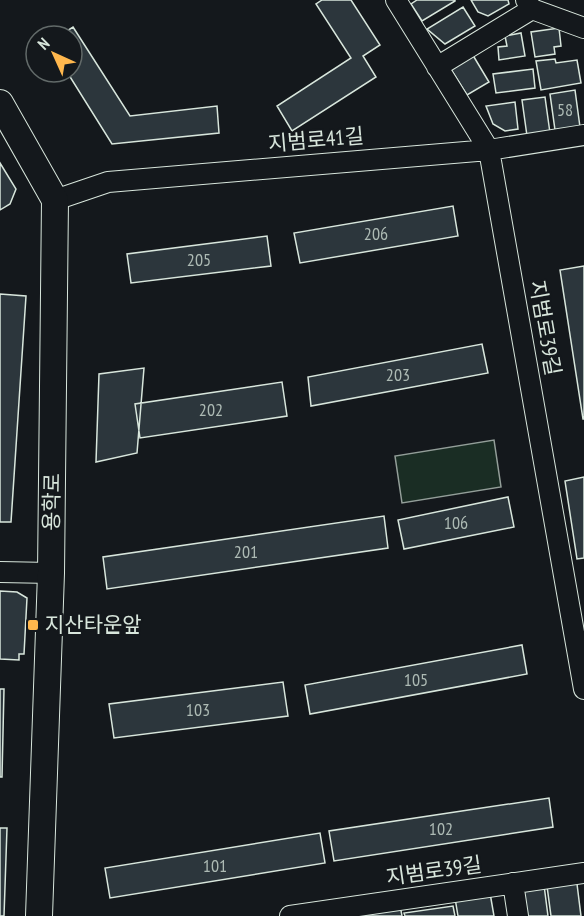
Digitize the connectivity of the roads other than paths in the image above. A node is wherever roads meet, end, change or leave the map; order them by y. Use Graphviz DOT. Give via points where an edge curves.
graph roads {
  1 [pos="396,0"];
  2 [pos="529,4"];
  3 [pos="584,28"];
  4 [pos="437,67"];
  5 [pos="0,103"];
  6 [pos="584,135"];
  7 [pos="489,150"];
  8 [pos="55,200"];
  9 [pos="0,572"];
  10 [pos="51,573"];
  11 [pos="584,689"];
  12 [pos="584,873"];
  13 [pos="513,883"];
  14 [pos="39,916"];
  15 [pos="292,916"];
  16 [pos="518,916"];
  1 -- 4 [label="street, 지범로39길"];
  2 -- 3 [label="street"];
  2 -- 4 [label="street"];
  4 -- 7 [label="street, 지범로39길"];
  5 -- 8 [label="main road"];
  6 -- 7 [label="street, 지범로41길"];
  7 -- 8 [label="street, 지범로41길" via="108,182"];
  7 -- 11 [label="street, 지범로39길"];
  8 -- 10 [label="main road, 용학로"];
  9 -- 10 [label="street"];
  10 -- 14 [label="main road, 용학로"];
  12 -- 13 [label="street, 지범로39길"];
  13 -- 15 [label="street, 지범로39길"];
  13 -- 16 [label="street"];
}
